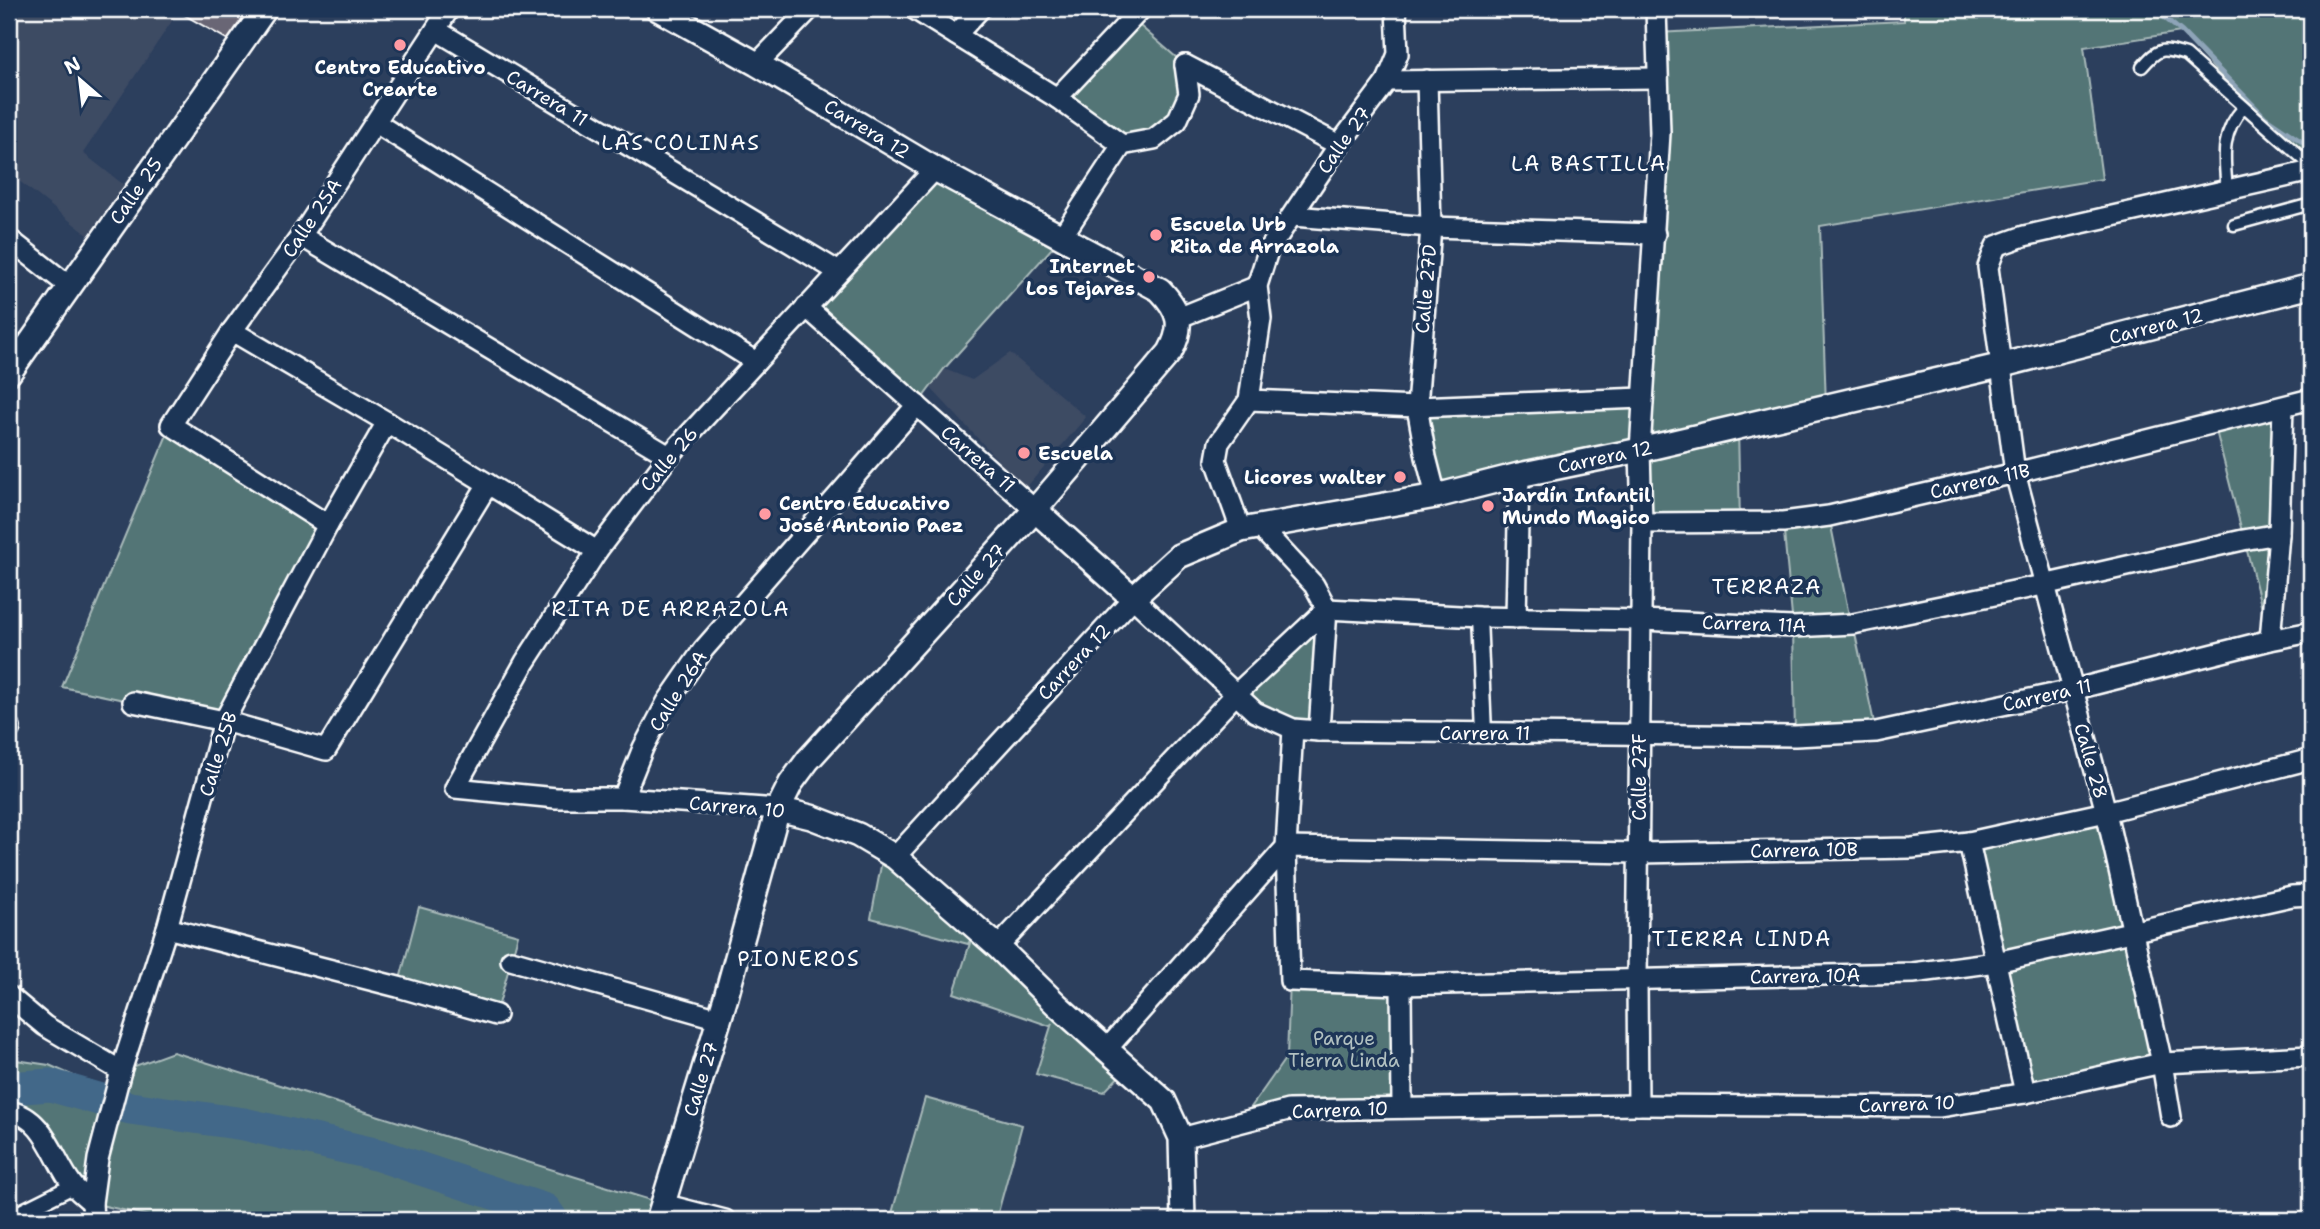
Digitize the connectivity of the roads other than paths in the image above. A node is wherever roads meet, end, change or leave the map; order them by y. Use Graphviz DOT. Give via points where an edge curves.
graph roads {
  1 [pos="265,9"];
  2 [pos="450,9"];
  3 [pos="657,9"];
  4 [pos="810,9"];
  5 [pos="914,9"];
  6 [pos="981,9"];
  7 [pos="1142,9"];
  8 [pos="1396,9"];
  9 [pos="1656,9"];
  10 [pos="436,30"];
  11 [pos="956,35"];
  12 [pos="757,64"];
  13 [pos="2142,66"];
  14 [pos="1658,78"];
  15 [pos="1387,80"];
  16 [pos="1427,80"];
  17 [pos="1057,98"];
  18 [pos="2244,107"];
  19 [pos="376,123"];
  20 [pos="1122,145"];
  21 [pos="1339,145"];
  22 [pos="2311,168"];
  23 [pos="935,169"];
  24 [pos="2227,190"];
  25 [pos="2311,204"];
  26 [pos="1293,216"];
  27 [pos="2234,225"];
  28 [pos="1432,228"];
  29 [pos="1655,234"];
  30 [pos="301,236"];
  31 [pos="1060,237"];
  32 [pos="9,239"];
  33 [pos="839,272"];
  34 [pos="69,286"];
  35 [pos="1257,286"];
  36 [pos="2311,286"];
  37 [pos="806,307"];
  38 [pos="1178,318"];
  39 [pos="232,331"];
  40 [pos="756,362"];
  41 [pos="1999,366"];
  42 [pos="9,373"];
  43 [pos="1643,398"];
  44 [pos="2311,399"];
  45 [pos="1249,400"];
  46 [pos="917,405"];
  47 [pos="1417,407"];
  48 [pos="2283,407"];
  49 [pos="387,422"];
  50 [pos="1640,450"];
  51 [pos="669,456"];
  52 [pos="2015,473"];
  53 [pos="1519,475"];
  54 [pos="488,484"];
  55 [pos="1436,496"];
  56 [pos="1035,510"];
  57 [pos="1642,523"];
  58 [pos="328,525"];
  59 [pos="1250,528"];
  60 [pos="2279,534"];
  61 [pos="597,551"];
  62 [pos="2043,585"];
  63 [pos="1133,597"];
  64 [pos="1327,609"];
  65 [pos="1479,617"];
  66 [pos="1516,618"];
  67 [pos="1642,620"];
  68 [pos="2311,632"];
  69 [pos="2270,640"];
  70 [pos="2072,690"];
  71 [pos="1235,695"];
  72 [pos="133,702"];
  73 [pos="224,721"];
  74 [pos="1293,729"];
  75 [pos="1319,731"];
  76 [pos="1484,733"];
  77 [pos="1638,734"];
  78 [pos="2311,759"];
  79 [pos="455,788"];
  80 [pos="623,798"];
  81 [pos="778,809"];
  82 [pos="2106,812"];
  83 [pos="1969,842"];
  84 [pos="1286,847"];
  85 [pos="1639,853"];
  86 [pos="895,857"];
  87 [pos="2311,895"];
  88 [pos="167,928"];
  89 [pos="2131,930"];
  90 [pos="998,947"];
  91 [pos="511,960"];
  92 [pos="1996,962"];
  93 [pos="1637,980"];
  94 [pos="1401,985"];
  95 [pos="9,996"];
  96 [pos="496,1015"];
  97 [pos="719,1019"];
  98 [pos="1106,1050"];
  99 [pos="2311,1056"];
  100 [pos="2162,1063"];
  101 [pos="120,1075"];
  102 [pos="2025,1093"];
  103 [pos="1638,1105"];
  104 [pos="1402,1108"];
  105 [pos="11,1112"];
  106 [pos="2171,1117"];
  107 [pos="1181,1138"];
  108 [pos="73,1186"];
  109 [pos="93,1212"];
  110 [pos="660,1212"];
  111 [pos="9,1218"];
  112 [pos="725,1220"];
  113 [pos="1183,1220"];
  1 -- 34 [label="street, Calle 25"];
  2 -- 10 [label="street, Calle 25A"];
  3 -- 12 [label="street, Carrera 12"];
  4 -- 12 [label="street"];
  5 -- 11 [label="street"];
  6 -- 11 [label="street"];
  7 -- 17 [label="street"];
  8 -- 15 [label="street, Calle 27" via="1398,54"];
  9 -- 14 [label="street, Calle 27F"];
  10 -- 19 [label="street, Calle 25A"];
  10 -- 33 [label="street, Carrera 11"];
  11 -- 17 [label="street"];
  12 -- 23 [label="street, Carrera 12"];
  13 -- 18 [label="lane" via="2154,53 2166,49 2186,55"];
  14 -- 16 [label="street"];
  14 -- 29 [label="street, Calle 27F"];
  15 -- 16 [label="street"];
  15 -- 21 [label="street, Calle 27"];
  16 -- 28 [label="street, Calle 27D"];
  17 -- 20 [label="street"];
  18 -- 22 [label="lane"];
  18 -- 24 [label="lane" via="2232,119 2224,151"];
  19 -- 30 [label="street, Calle 25A"];
  19 -- 40 [label="street"];
  20 -- 21 [label="street" via="1153,139 1177,121 1189,94 1185,65"];
  20 -- 31 [label="street"];
  21 -- 26 [label="street, Calle 27"];
  22 -- 24 [label="street"];
  23 -- 31 [label="street, Carrera 12"];
  23 -- 33 [label="street, Calle 26"];
  24 -- 41 [label="street, Calle 28" via="1996,246 1988,267"];
  25 -- 27 [label="lane"];
  26 -- 28 [label="street"];
  26 -- 35 [label="street, Calle 27" via="1268,251"];
  28 -- 29 [label="street"];
  28 -- 47 [label="street, Calle 27D"];
  29 -- 43 [label="street, Calle 27F"];
  30 -- 39 [label="street, Calle 25A"];
  30 -- 51 [label="street"];
  31 -- 38 [label="street, Carrera 12" via="1160,290"];
  32 -- 34 [label="street"];
  33 -- 37 [label="street, Calle 26"];
  34 -- 42 [label="street, Calle 25"];
  35 -- 38 [label="street"];
  35 -- 45 [label="street" via="1261,319"];
  36 -- 41 [label="street, Carrera 12"];
  37 -- 40 [label="street, Calle 26"];
  37 -- 46 [label="street, Carrera 11"];
  38 -- 56 [label="street, Calle 27" via="1178,336 1170,352"];
  39 -- 49 [label="street"];
  39 -- 58 [label="street, Calle 25A" via="171,425"];
  40 -- 51 [label="street, Calle 26"];
  41 -- 50 [label="street, Carrera 12"];
  41 -- 52 [label="street, Calle 28"];
  43 -- 47 [label="street"];
  43 -- 50 [label="street, Calle 27F"];
  44 -- 48 [label="street, Carrera 11B"];
  45 -- 47 [label="street"];
  45 -- 59 [label="street" via="1219,443 1216,460"];
  46 -- 56 [label="street, Carrera 11"];
  46 -- 80 [label="street, Calle 26A" via="703,650 667,702"];
  47 -- 55 [label="street, Calle 27D"];
  48 -- 52 [label="street, Carrera 11B"];
  48 -- 60 [label="street"];
  49 -- 54 [label="street"];
  49 -- 58 [label="street, Calle 25B"];
  50 -- 53 [label="street, Carrera 12"];
  50 -- 57 [label="street, Calle 27F"];
  51 -- 61 [label="street, Calle 26"];
  52 -- 57 [label="street, Carrera 11B" via="1829,516 1783,522"];
  52 -- 62 [label="street, Calle 28"];
  53 -- 55 [label="street, Carrera 12"];
  53 -- 66 [label="street"];
  54 -- 61 [label="street"];
  54 -- 73 [label="street" via="326,750"];
  55 -- 59 [label="street, Carrera 12"];
  56 -- 63 [label="street, Carrera 11"];
  56 -- 81 [label="street, Calle 27" via="808,760"];
  57 -- 67 [label="street, Calle 27F"];
  58 -- 73 [label="street, Calle 25B"];
  59 -- 63 [label="street, Carrera 12" via="1178,556"];
  59 -- 64 [label="street" via="1314,585"];
  60 -- 62 [label="street, Carrera 11A"];
  60 -- 69 [label="street"];
  61 -- 79 [label="street, Calle 26" via="525,662"];
  62 -- 67 [label="street, Carrera 11A" via="1853,624 1793,627"];
  62 -- 70 [label="street, Calle 28"];
  63 -- 71 [label="street, Carrera 11"];
  63 -- 86 [label="street, Carrera 12"];
  64 -- 65 [label="street, Carrera 11A"];
  64 -- 71 [label="street"];
  64 -- 75 [label="street"];
  65 -- 66 [label="street, Carrera 11A"];
  65 -- 76 [label="street"];
  66 -- 67 [label="street, Carrera 11A"];
  67 -- 77 [label="street, Calle 27F"];
  68 -- 69 [label="street, Carrera 11"];
  69 -- 70 [label="street, Carrera 11"];
  70 -- 77 [label="street, Carrera 11" via="1876,732"];
  70 -- 82 [label="street, Calle 28"];
  71 -- 74 [label="street, Carrera 11" via="1255,712"];
  71 -- 90 [label="street"];
  72 -- 73 [label="street"];
  73 -- 88 [label="street, Calle 25B"];
  74 -- 75 [label="street, Carrera 11"];
  74 -- 84 [label="street"];
  75 -- 76 [label="street, Carrera 11"];
  76 -- 77 [label="street, Carrera 11"];
  77 -- 85 [label="street, Calle 27F"];
  78 -- 82 [label="street, Carrera 10B"];
  79 -- 80 [label="street, Carrera 10" via="556,798"];
  80 -- 81 [label="street, Carrera 10"];
  81 -- 86 [label="street, Carrera 10" via="858,835"];
  81 -- 97 [label="street, Calle 27"];
  82 -- 83 [label="street, Carrera 10B"];
  82 -- 89 [label="street, Calle 28"];
  83 -- 85 [label="street, Carrera 10B" via="1912,848"];
  83 -- 92 [label="street"];
  84 -- 85 [label="street, Carrera 10B"];
  84 -- 94 [label="street, Carrera 10A" via="1290,981"];
  84 -- 98 [label="street"];
  85 -- 93 [label="street, Calle 27F"];
  86 -- 90 [label="street, Carrera 10"];
  87 -- 89 [label="street, Carrera 10A"];
  88 -- 96 [label="street"];
  88 -- 101 [label="street, Calle 25B"];
  89 -- 92 [label="street, Carrera 10A"];
  89 -- 100 [label="street, Calle 28"];
  90 -- 98 [label="street, Carrera 10"];
  91 -- 97 [label="street"];
  92 -- 93 [label="street, Carrera 10A" via="1913,974"];
  92 -- 102 [label="street"];
  93 -- 94 [label="street, Carrera 10A"];
  93 -- 103 [label="street, Calle 27F"];
  94 -- 104 [label="street"];
  95 -- 101 [label="street"];
  97 -- 110 [label="street, Calle 27"];
  98 -- 107 [label="street, Carrera 10" via="1164,1101"];
  99 -- 100 [label="street, Carrera 10"];
  100 -- 102 [label="street, Carrera 10"];
  100 -- 106 [label="street, Calle 28"];
  101 -- 109 [label="street, Calle 25B" via="98,1159"];
  102 -- 103 [label="street, Carrera 10" via="1940,1107"];
  103 -- 104 [label="street, Carrera 10"];
  104 -- 107 [label="street, Carrera 10" via="1288,1110"];
  105 -- 108 [label="street" via="43,1133"];
  107 -- 113 [label="street"];
  108 -- 109 [label="street"];
  108 -- 111 [label="street"];
  110 -- 112 [label="street"];
}
